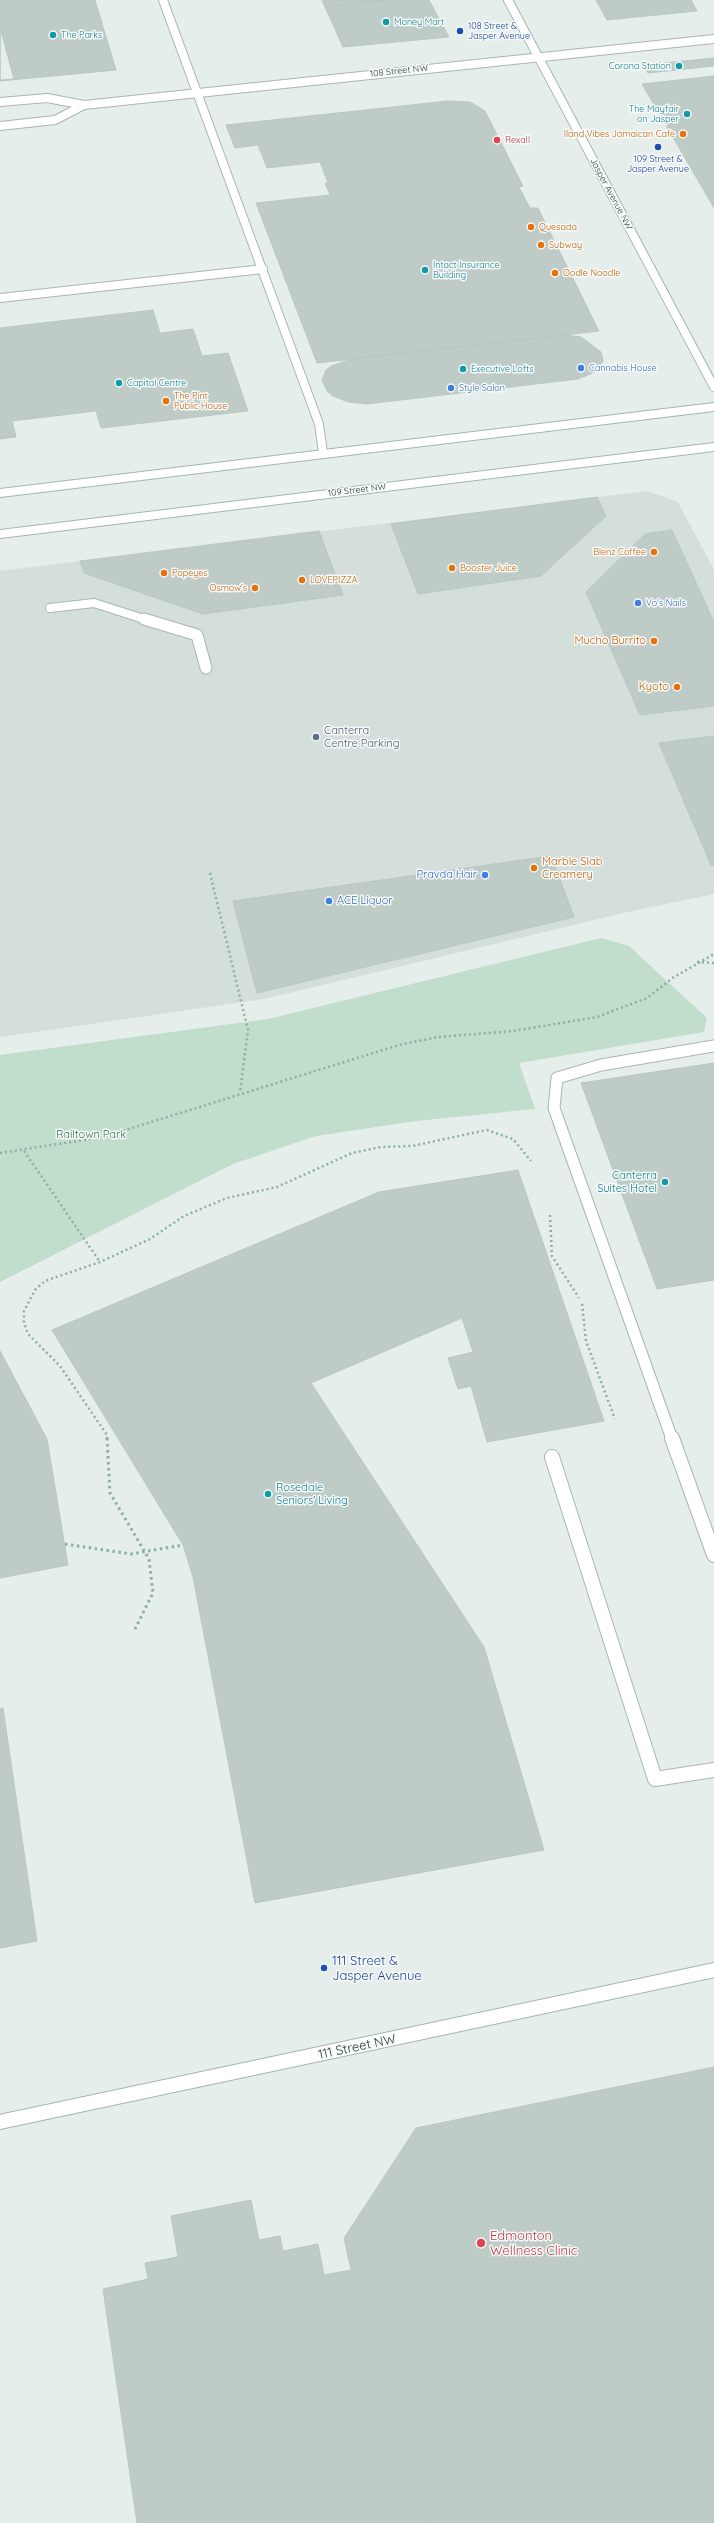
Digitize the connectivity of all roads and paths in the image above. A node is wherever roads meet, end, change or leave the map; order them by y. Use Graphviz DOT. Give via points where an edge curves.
graph roads {
  1 [pos="163,0"];
  2 [pos="508,0"];
  3 [pos="714,39"];
  4 [pos="538,56"];
  5 [pos="196,92"];
  6 [pos="0,102"];
  7 [pos="84,105"];
  8 [pos="0,126"];
  9 [pos="263,269"];
  10 [pos="0,298"];
  11 [pos="714,387"];
  12 [pos="714,407"];
  13 [pos="714,447"];
  14 [pos="323,453"];
  15 [pos="0,493"];
  16 [pos="0,534"];
  17 [pos="50,608"];
  18 [pos="206,668"];
  19 [pos="210,873"];
  20 [pos="714,954"];
  21 [pos="696,962"];
  22 [pos="714,963"];
  23 [pos="714,1046"];
  24 [pos="240,1093"];
  25 [pos="24,1151"];
  26 [pos="0,1153"];
  27 [pos="533,1167"];
  28 [pos="550,1212"];
  29 [pos="100,1262"];
  30 [pos="615,1419"];
  31 [pos="552,1457"];
  32 [pos="65,1544"];
  33 [pos="183,1545"];
  34 [pos="714,1554"];
  35 [pos="135,1629"];
  36 [pos="714,1770"];
  37 [pos="714,1970"];
  38 [pos="0,2122"];
  1 -- 5 [label="main road"];
  2 -- 4 [label="main road, Jasper Avenue NW"];
  3 -- 4 [label="main road, 108 Street NW"];
  4 -- 5 [label="main road, 108 Street NW"];
  4 -- 11 [label="main road, Jasper Avenue NW"];
  5 -- 7 [label="main road, 108 Street NW"];
  5 -- 9 [label="main road"];
  6 -- 7 [label="main road, 108 Street NW" via="47,98"];
  7 -- 8 [label="main road, 108 Street NW" via="55,120"];
  9 -- 10 [label="main road"];
  9 -- 14 [label="main road" via="319,424"];
  12 -- 14 [label="main road"];
  13 -- 16 [label="main road, 109 Street NW"];
  14 -- 15 [label="main road"];
  17 -- 18 [label="main road" via="94,602 197,635"];
  19 -- 24 [label="path" via="248,1030"];
  20 -- 21 [label="path"];
  21 -- 22 [label="path"];
  21 -- 24 [label="path" via="647,998 597,1017 513,1031 438,1037 399,1045"];
  23 -- 34 [label="main road" via="601,1065 557,1078 554,1108"];
  24 -- 25 [label="path" via="102,1137"];
  25 -- 26 [label="path"];
  25 -- 29 [label="path"];
  27 -- 29 [label="path" via="513,1139 487,1130 434,1142 381,1147 352,1153 277,1187 227,1198 184,1216 150,1239"];
  28 -- 30 [label="path" via="552,1256 581,1300 586,1341"];
  29 -- 35 [label="path" via="45,1281 28,1300 24,1311 24,1323 28,1334 60,1366 107,1436 110,1493 149,1559 153,1593"];
  31 -- 36 [label="main road" via="655,1779"];
  32 -- 33 [label="path, bridge" via="130,1554"];
  37 -- 38 [label="main road, 111 Street NW"];
}
